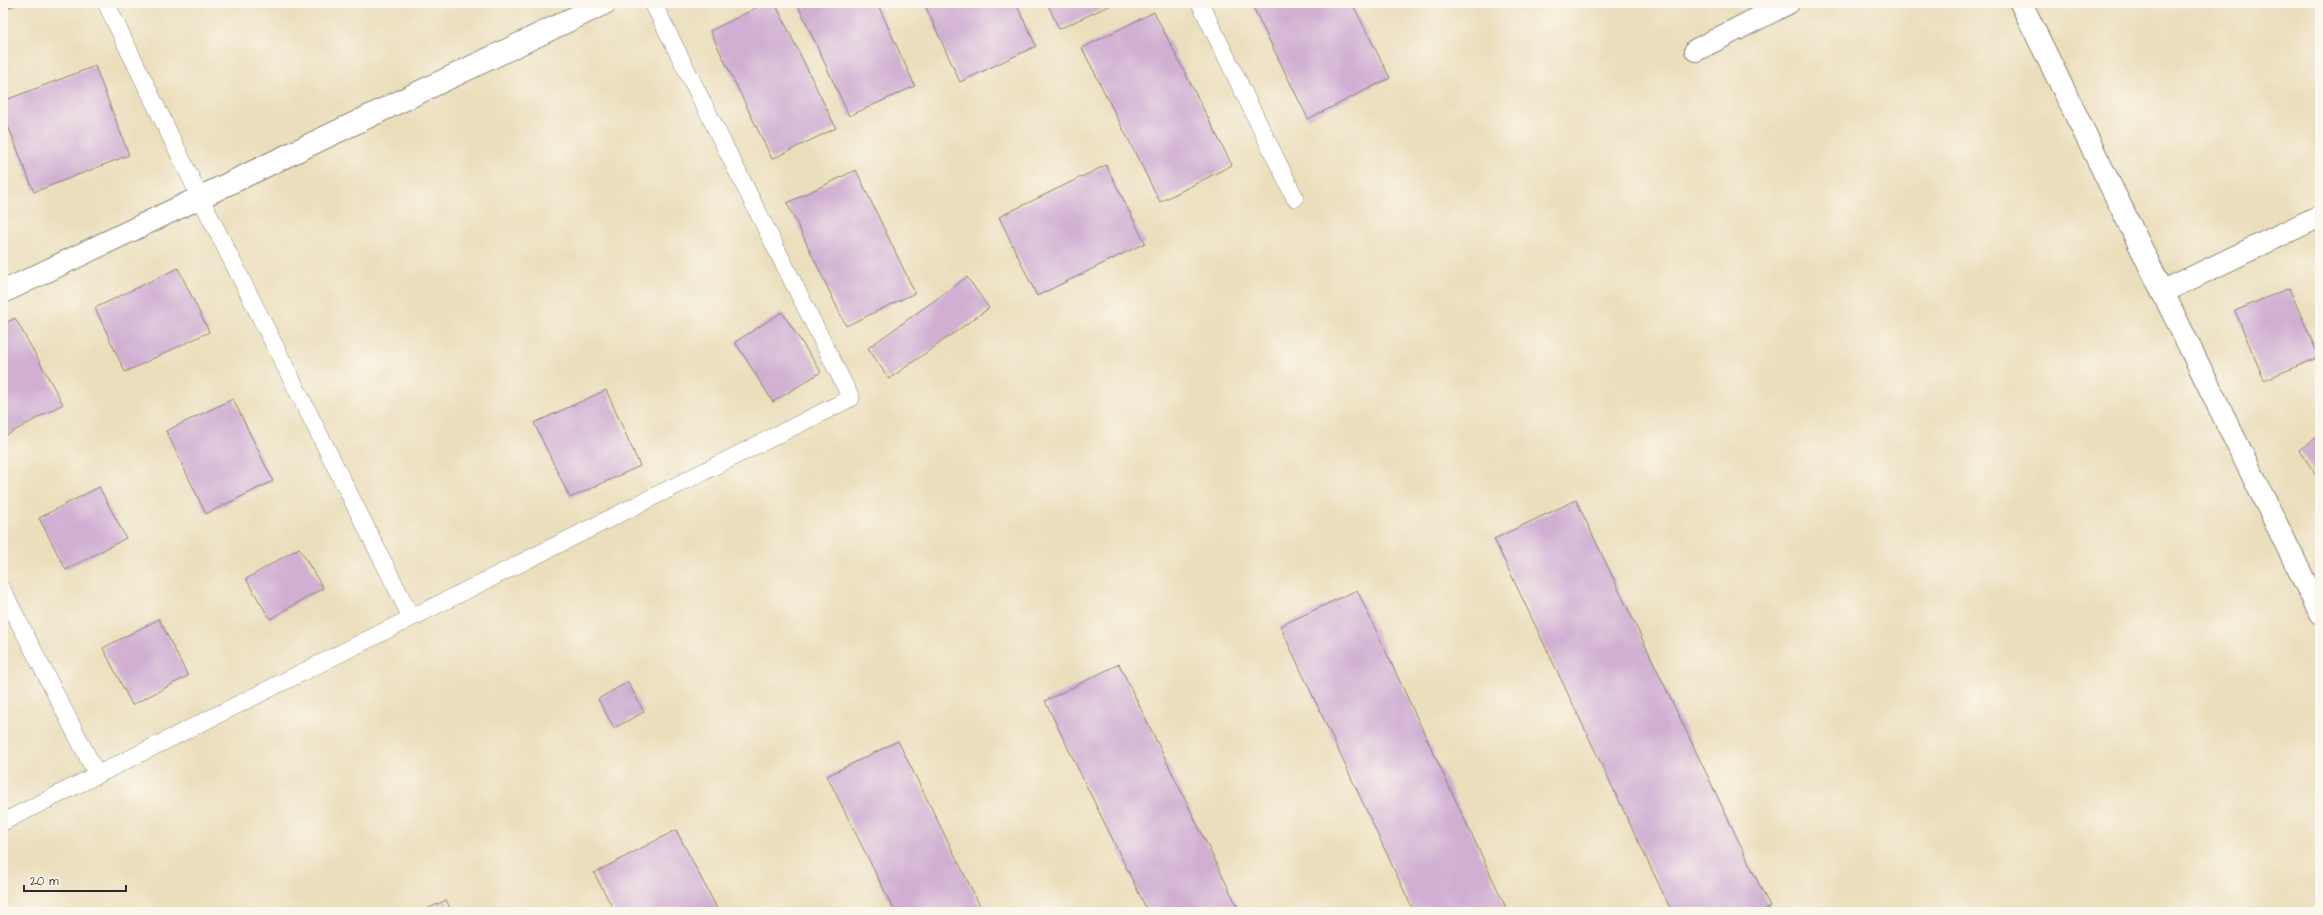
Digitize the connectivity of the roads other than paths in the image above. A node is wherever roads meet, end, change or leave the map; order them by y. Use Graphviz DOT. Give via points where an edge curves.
graph roads {
  1 [pos="106,3"];
  2 [pos="605,3"];
  3 [pos="653,3"];
  4 [pos="1200,3"];
  5 [pos="1788,3"];
  6 [pos="2021,3"];
  7 [pos="1696,50"];
  8 [pos="200,197"];
  9 [pos="1295,198"];
  10 [pos="2320,216"];
  11 [pos="3,292"];
  12 [pos="2162,292"];
  13 [pos="3,591"];
  14 [pos="2320,613"];
  15 [pos="411,617"];
  16 [pos="97,775"];
  17 [pos="3,822"];
  1 -- 8 [label="lane"];
  2 -- 8 [label="street"];
  3 -- 15 [label="lane" via="851,398"];
  4 -- 9 [label="lane"];
  5 -- 7 [label="street"];
  6 -- 12 [label="street"];
  8 -- 11 [label="street"];
  8 -- 15 [label="lane"];
  10 -- 12 [label="street"];
  12 -- 14 [label="street"];
  13 -- 16 [label="lane"];
  15 -- 16 [label="lane"];
  16 -- 17 [label="lane"];
}
